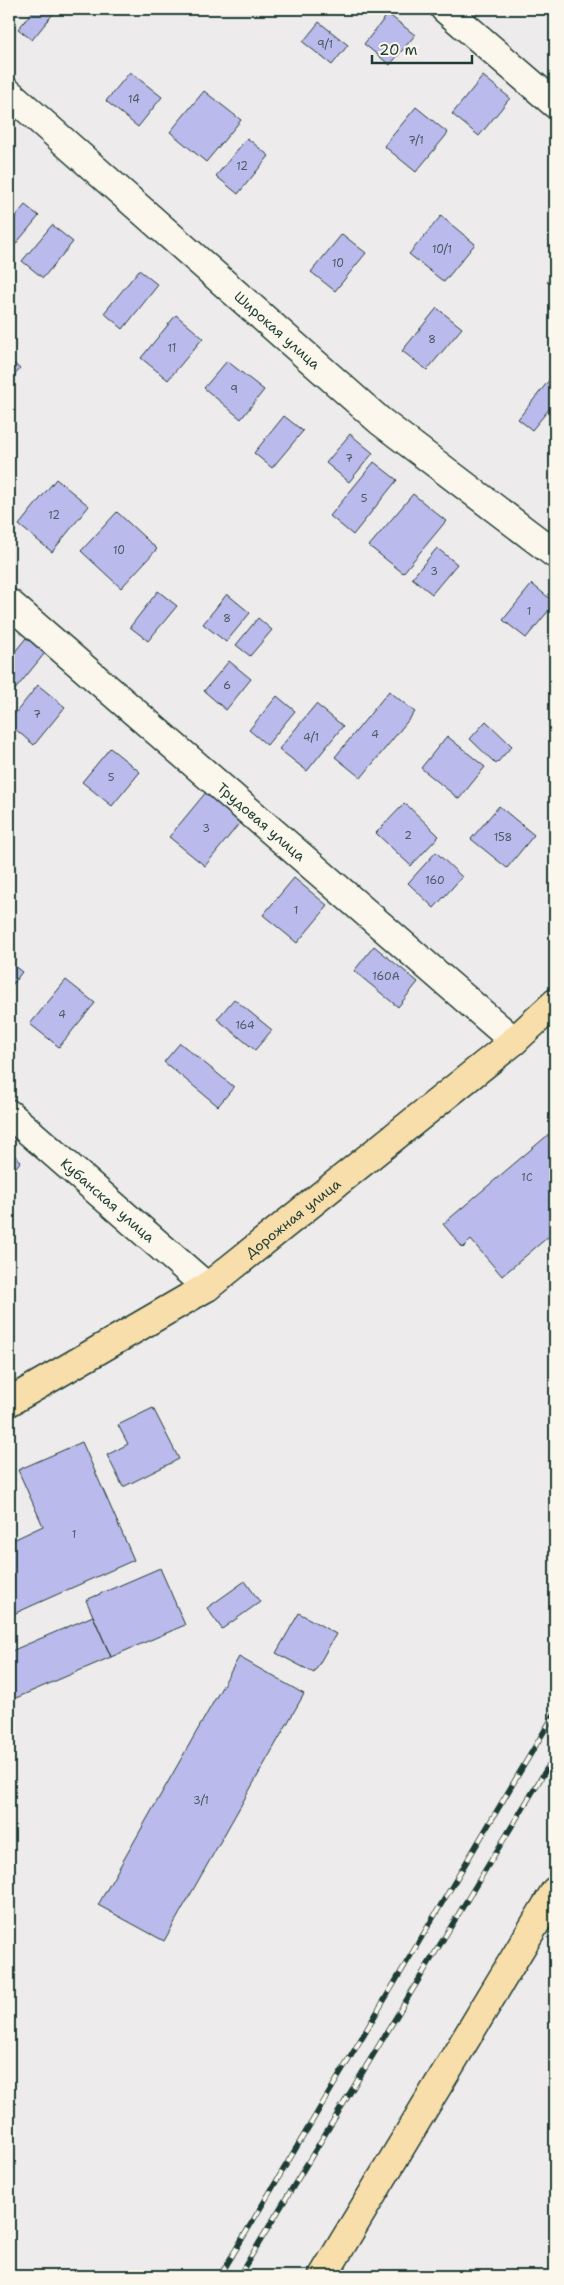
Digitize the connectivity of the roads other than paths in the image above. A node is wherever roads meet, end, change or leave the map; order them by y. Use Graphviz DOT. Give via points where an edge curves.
graph roads {
  1 [pos="445,9"];
  2 [pos="9,93"];
  3 [pos="555,104"];
  4 [pos="555,554"];
  5 [pos="9,603"];
  6 [pos="554,1006"];
  7 [pos="514,1041"];
  8 [pos="9,1114"];
  9 [pos="207,1287"];
  10 [pos="9,1402"];
  11 [pos="555,1891"];
  12 [pos="323,2276"];
  1 -- 3 [label="street"];
  2 -- 4 [label="street, Широкая улица" via="380,421"];
  5 -- 7 [label="street, Трудовая улица"];
  6 -- 7 [label="main road, Дорожная улица"];
  7 -- 9 [label="main road, Дорожная улица"];
  8 -- 9 [label="street, Кубанская улица"];
  9 -- 10 [label="main road, Дорожная улица"];
  11 -- 12 [label="main road"];
}
